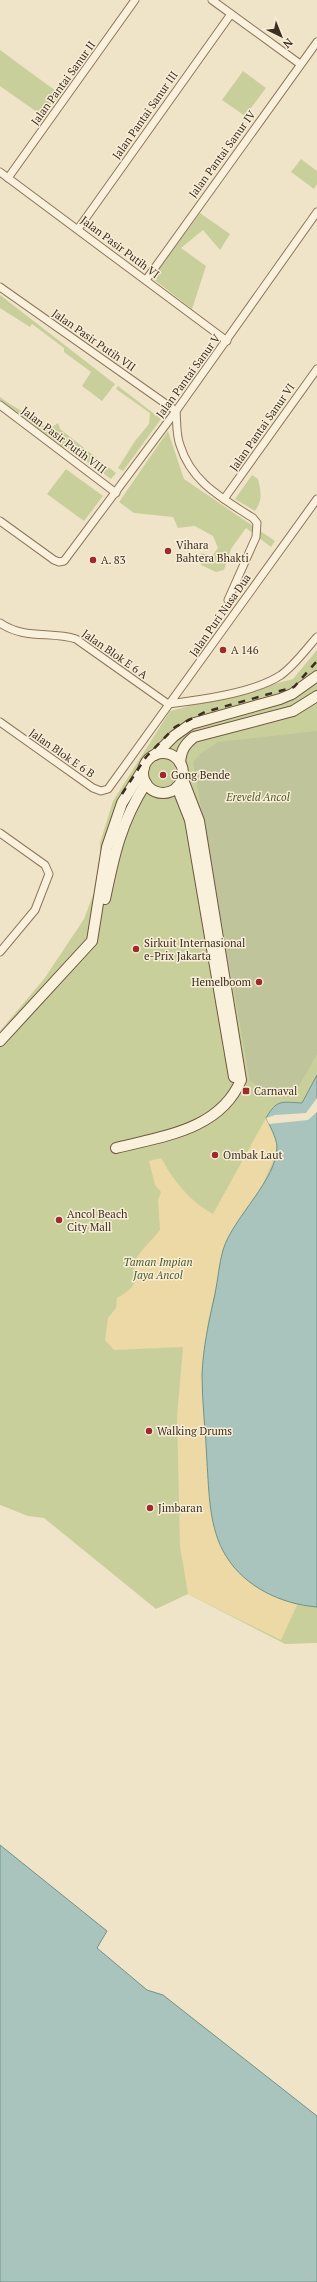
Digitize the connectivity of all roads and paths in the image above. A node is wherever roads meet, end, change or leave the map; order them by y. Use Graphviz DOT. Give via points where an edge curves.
graph roads {
  1 [pos="135,0"];
  2 [pos="212,0"];
  3 [pos="231,14"];
  4 [pos="317,42"];
  5 [pos="300,64"];
  6 [pos="0,172"];
  7 [pos="8,178"];
  8 [pos="317,212"];
  9 [pos="78,229"];
  10 [pos="146,280"];
  11 [pos="0,287"];
  12 [pos="227,341"];
  13 [pos="317,369"];
  14 [pos="0,405"];
  15 [pos="176,412"];
  16 [pos="116,493"];
  17 [pos="224,499"];
  18 [pos="317,499"];
  19 [pos="0,521"];
  20 [pos="228,600"];
  21 [pos="0,623"];
  22 [pos="317,636"];
  23 [pos="317,676"];
  24 [pos="317,696"];
  25 [pos="168,704"];
  26 [pos="0,722"];
  27 [pos="155,755"];
  28 [pos="180,763"];
  29 [pos="144,768"];
  30 [pos="182,777"];
  31 [pos="146,783"];
  32 [pos="112,784"];
  33 [pos="177,787"];
  34 [pos="0,833"];
  35 [pos="96,923"];
  36 [pos="0,952"];
  37 [pos="0,1041"];
  1 -- 7 [label="street, Jalan Pantai Sanur II"];
  2 -- 3 [label="street"];
  3 -- 5 [label="street"];
  3 -- 9 [label="street, Jalan Pantai Sanur III"];
  4 -- 5 [label="street, Jalan Pantai Sanur IV"];
  5 -- 10 [label="street, Jalan Pantai Sanur IV"];
  6 -- 7 [label="street, Jalan Pasir Putih VI"];
  7 -- 9 [label="street, Jalan Pasir Putih VI"];
  8 -- 12 [label="street, Jalan Pantai Sanur V"];
  9 -- 10 [label="street, Jalan Pasir Putih VI"];
  10 -- 12 [label="street, Jalan Pasir Putih VI"];
  11 -- 15 [label="street, Jalan Pasir Putih VII"];
  12 -- 15 [label="street, Jalan Pantai Sanur V"];
  13 -- 17 [label="street, Jalan Pantai Sanur VI"];
  14 -- 16 [label="street, Jalan Pasir Putih VIII"];
  15 -- 16 [label="street, Jalan Pantai Sanur V"];
  15 -- 17 [label="street" via="179,444 187,463 204,486"];
  16 -- 19 [label="street, Jalan Pantai Sanur V" via="64,561 59,562"];
  17 -- 20 [label="street" via="253,518 258,526 248,558"];
  18 -- 25 [label="street, Jalan Puri Nusa Dua"];
  21 -- 25 [label="street, Jalan Blok E 6 A" via="18,632 76,640"];
  22 -- 25 [label="street" via="295,662 270,681 214,698"];
  23 -- 27 [label="street" via="292,694 280,699 191,724"];
  24 -- 28 [label="street" via="293,711 194,737 181,753"];
  25 -- 32 [label="street, Jalan Puri Nusa Dua"];
  26 -- 32 [label="street, Jalan Blok E 6 B" via="93,788 101,791 108,789"];
  27 -- 28 [label="street" via="169,754"];
  27 -- 29 [label="street"];
  28 -- 30 [label="street"];
  29 -- 31 [label="street"];
  29 -- 35 [label="street" via="122,803 107,847"];
  30 -- 33 [label="street"];
  30 -- 33 [label="street" via="199,821 241,1080 236,1093 226,1106 199,1124 178,1133 115,1146 197,1119 221,1101 231,1089 234,1078 190,820"];
  31 -- 33 [label="street" via="158,792 167,793"];
  31 -- 35 [label="street" via="131,807 116,846"];
  34 -- 36 [label="street" via="45,865 50,874 35,910"];
  35 -- 37 [label="street" via="92,941"];
}
